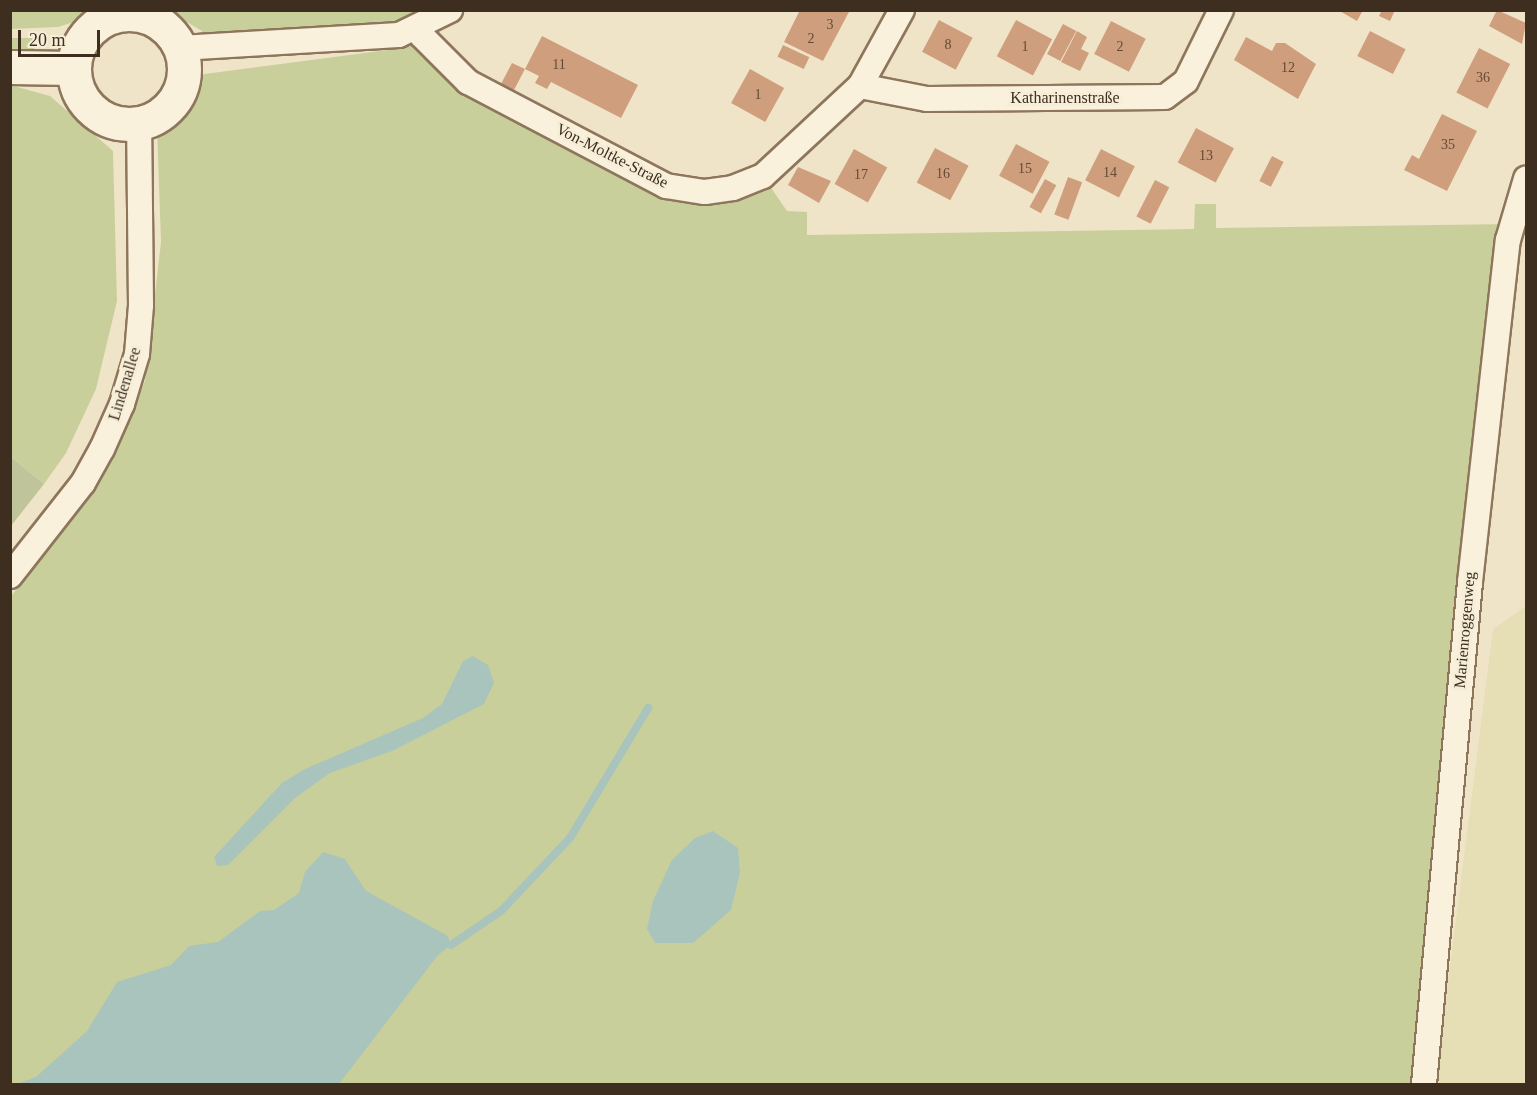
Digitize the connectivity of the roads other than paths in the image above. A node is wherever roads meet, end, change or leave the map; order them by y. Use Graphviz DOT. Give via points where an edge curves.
graph roads {
  1 [pos="450,10"];
  2 [pos="902,10"];
  3 [pos="1221,10"];
  4 [pos="136,12"];
  5 [pos="421,26"];
  6 [pos="180,48"];
  7 [pos="10,68"];
  8 [pos="73,68"];
  9 [pos="860,86"];
  10 [pos="139,123"];
  11 [pos="1527,178"];
  12 [pos="10,576"];
  13 [pos="1424,1084"];
  1 -- 5 [label="street"];
  2 -- 9 [label="street, Von-Moltke-Straße"];
  3 -- 9 [label="street, Katharinenstraße" via="1186,81 1165,97 927,99"];
  4 -- 6 [label="street" via="170,31"];
  4 -- 8 [label="street" via="109,17 92,27 79,42"];
  5 -- 6 [label="street" via="399,35"];
  5 -- 9 [label="street, Von-Moltke-Straße" via="422,36 468,82 666,186 705,192 733,188 763,176"];
  6 -- 10 [label="street" via="184,75 174,102 158,116"];
  7 -- 8 [label="street"];
  8 -- 10 [label="street" via="78,92 93,111 106,120"];
  10 -- 12 [label="street, Lindenallee" via="141,305 137,354 122,404 83,483"];
  11 -- 13 [label="street, Marienroggenweg" via="1508,240"];
}
